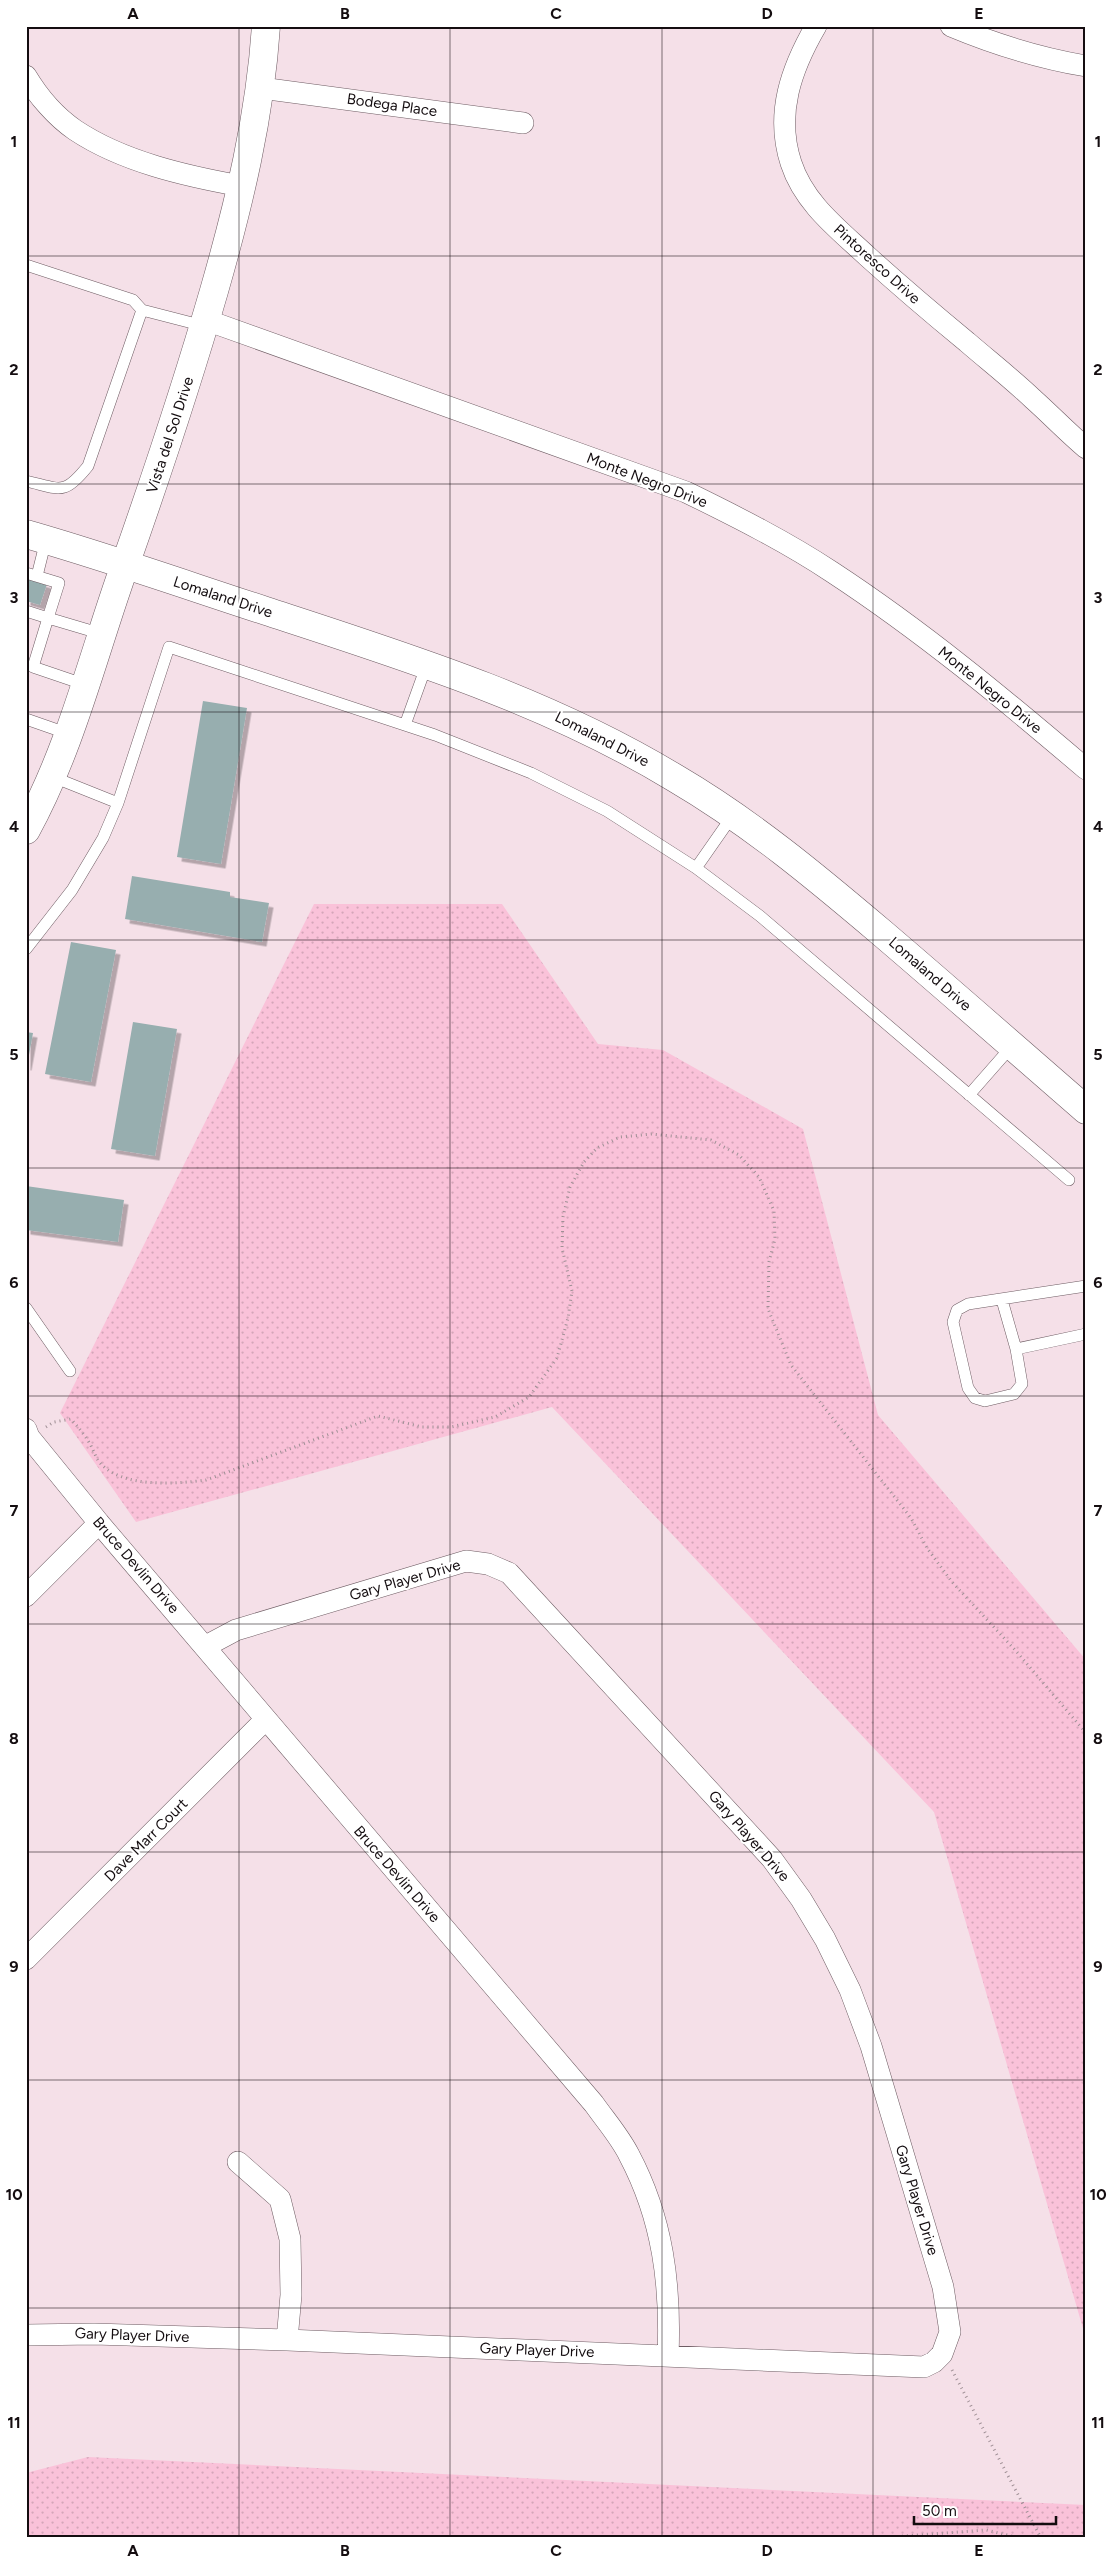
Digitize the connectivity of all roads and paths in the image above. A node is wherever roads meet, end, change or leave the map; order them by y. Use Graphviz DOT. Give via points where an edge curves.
graph roads {
  1 [pos="266,26"];
  2 [pos="816,26"];
  3 [pos="951,26"];
  4 [pos="1086,66"];
  5 [pos="26,76"];
  6 [pos="261,88"];
  7 [pos="523,123"];
  8 [pos="242,186"];
  9 [pos="26,265"];
  10 [pos="142,310"];
  11 [pos="205,323"];
  12 [pos="1086,448"];
  13 [pos="26,481"];
  14 [pos="36,537"];
  15 [pos="124,565"];
  16 [pos="30,575"];
  17 [pos="26,611"];
  18 [pos="48,618"];
  19 [pos="102,634"];
  20 [pos="427,664"];
  21 [pos="86,685"];
  22 [pos="26,719"];
  23 [pos="404,725"];
  24 [pos="70,734"];
  25 [pos="1086,769"];
  26 [pos="53,777"];
  27 [pos="118,803"];
  28 [pos="733,815"];
  29 [pos="30,816"];
  30 [pos="696,868"];
  31 [pos="26,949"];
  32 [pos="1012,1046"];
  33 [pos="969,1095"];
  34 [pos="1086,1110"];
  35 [pos="1069,1180"];
  36 [pos="1086,1286"];
  37 [pos="1002,1300"];
  38 [pos="26,1308"];
  39 [pos="1086,1334"];
  40 [pos="1016,1349"];
  41 [pos="70,1371"];
  42 [pos="27,1433"];
  43 [pos="99,1524"];
  44 [pos="26,1596"];
  45 [pos="206,1646"];
  46 [pos="266,1720"];
  47 [pos="1086,1733"];
  48 [pos="26,1959"];
  49 [pos="238,2162"];
  50 [pos="26,2335"];
  51 [pos="287,2340"];
  52 [pos="942,2354"];
  53 [pos="668,2356"];
  54 [pos="877,2538"];
  55 [pos="1020,2538"];
  56 [pos="1041,2538"];
  1 -- 6 [label="street, Vista del Sol Drive"];
  2 -- 12 [label="street, Pintoresco Drive" via="788,86 784,117 788,150 801,186 830,222"];
  3 -- 4 [label="street" via="1006,47"];
  5 -- 8 [label="street" via="68,124 104,146 159,166"];
  6 -- 7 [label="street, Bodega Place"];
  6 -- 8 [label="street, Vista del Sol Drive"];
  8 -- 11 [label="street, Vista del Sol Drive"];
  9 -- 10 [label="lane" via="134,300"];
  10 -- 11 [label="lane"];
  10 -- 13 [label="lane" via="88,466 74,484 61,489"];
  11 -- 15 [label="street, Vista del Sol Drive" via="162,463"];
  11 -- 25 [label="street, Monte Negro Drive" via="686,492 738,518 830,571 907,624 1008,702"];
  14 -- 15 [label="street, Lomaland Drive"];
  14 -- 16 [label="lane"];
  15 -- 19 [label="street, Vista del Sol Drive"];
  15 -- 20 [label="street, Lomaland Drive"];
  16 -- 18 [label="lane" via="59,582"];
  17 -- 18 [label="lane"];
  18 -- 19 [label="lane"];
  18 -- 21 [label="lane" via="33,667"];
  19 -- 21 [label="street, Vista del Sol Drive"];
  20 -- 23 [label="lane"];
  20 -- 28 [label="street, Lomaland Drive" via="567,720 676,778"];
  21 -- 24 [label="street, Vista del Sol Drive"];
  22 -- 24 [label="lane"];
  23 -- 27 [label="lane" via="168,648"];
  23 -- 30 [label="lane" via="531,773 607,810"];
  24 -- 26 [label="street, Vista del Sol Drive"];
  26 -- 27 [label="lane"];
  26 -- 29 [label="street, Vista del Sol Drive"];
  27 -- 31 [label="lane" via="103,838 72,890"];
  28 -- 30 [label="lane"];
  28 -- 32 [label="street, Lomaland Drive" via="821,881"];
  30 -- 33 [label="lane" via="760,916"];
  32 -- 33 [label="lane"];
  32 -- 34 [label="street, Lomaland Drive"];
  33 -- 35 [label="lane"];
  36 -- 37 [label="lane"];
  37 -- 40 [label="lane"];
  37 -- 40 [label="lane" via="968,1304 957,1310 953,1322 968,1388 975,1398 986,1401 1014,1394 1022,1384"];
  38 -- 41 [label="lane"];
  39 -- 40 [label="lane"];
  42 -- 43 [label="street, Bruce Devlin Drive"];
  42 -- 47 [label="path" via="72,1419 99,1462 112,1474 134,1480 176,1484 206,1480 378,1416 422,1427 451,1427 495,1417 529,1397 557,1358 572,1291 562,1248 563,1217 570,1187 584,1162 597,1148 620,1136 652,1134 711,1140 746,1162 759,1177 774,1211 768,1309 791,1365 911,1518 927,1548 952,1582"];
  43 -- 44 [label="street"];
  43 -- 45 [label="street, Bruce Devlin Drive"];
  45 -- 46 [label="street, Bruce Devlin Drive"];
  45 -- 52 [label="street, Gary Player Drive" via="236,1630 466,1562 488,1564 509,1573 772,1859 825,1939 850,1990 871,2046 943,2287 950,2332"];
  46 -- 48 [label="street, Dave Marr Court"];
  46 -- 53 [label="street, Bruce Devlin Drive" via="594,2104 629,2154 649,2198 665,2256 670,2315"];
  49 -- 51 [label="street" via="280,2199 290,2239 291,2295"];
  50 -- 51 [label="street, Gary Player Drive"];
  51 -- 53 [label="street, Gary Player Drive"];
  52 -- 53 [label="street, Gary Player Drive" via="924,2367"];
  52 -- 56 [label="path"];
  54 -- 55 [label="path" via="986,2530"];
}
